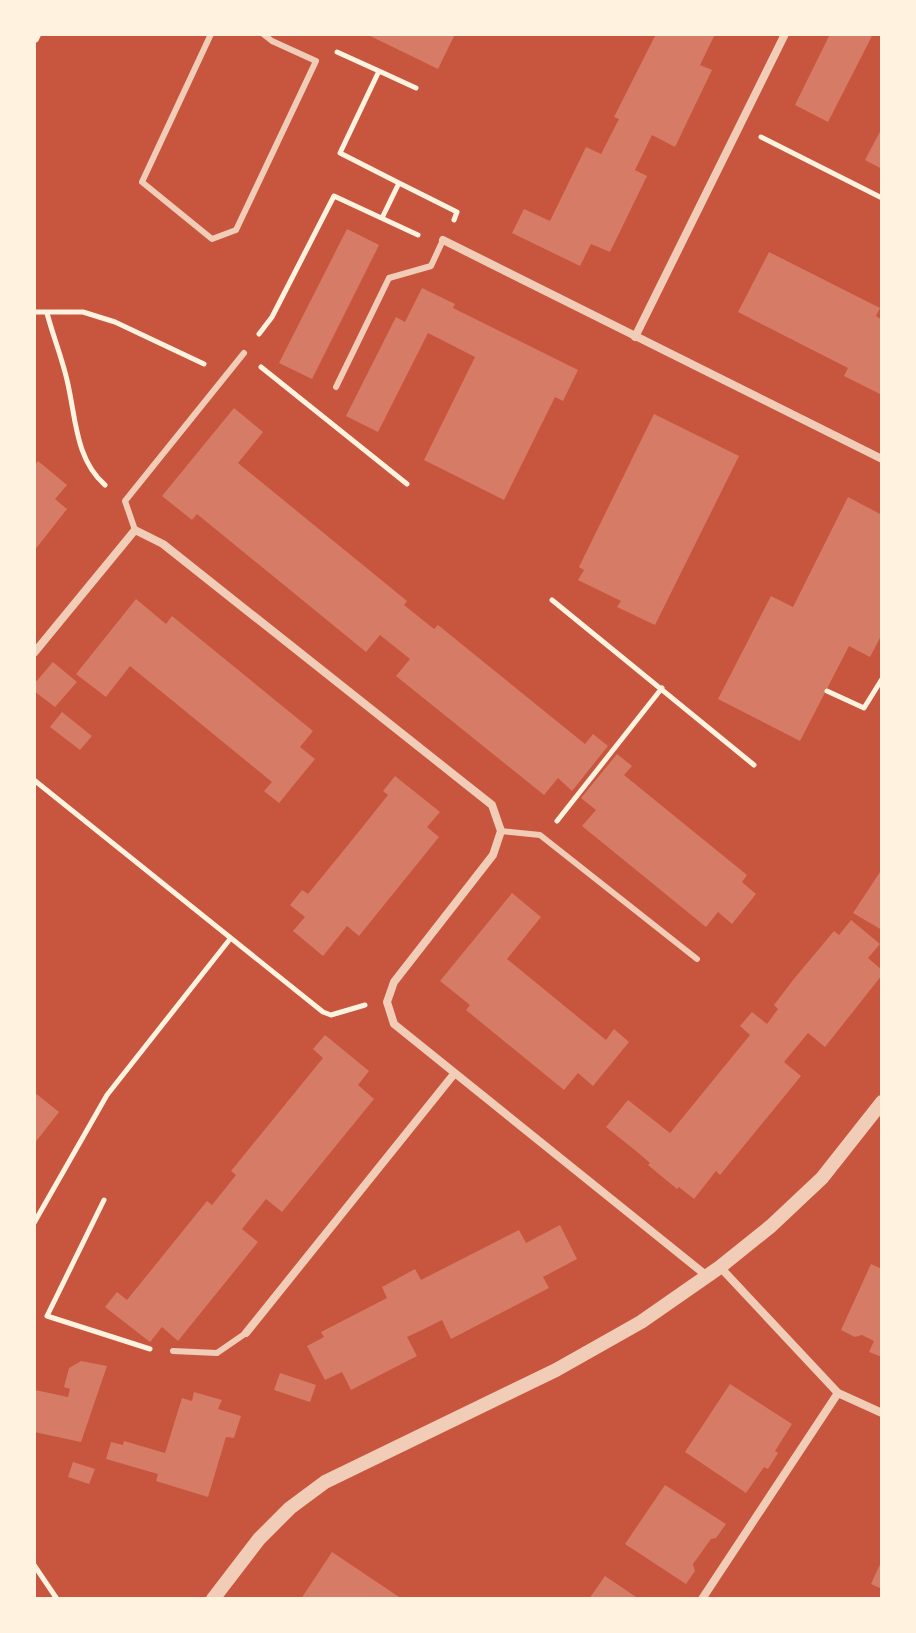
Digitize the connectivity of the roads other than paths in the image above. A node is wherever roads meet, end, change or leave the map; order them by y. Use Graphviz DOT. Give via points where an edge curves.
graph roads {
  1 [pos="211,34"];
  2 [pos="263,34"];
  3 [pos="785,34"];
  4 [pos="443,240"];
  5 [pos="635,337"];
  6 [pos="244,353"];
  7 [pos="336,387"];
  8 [pos="882,459"];
  9 [pos="135,530"];
  10 [pos="34,653"];
  11 [pos="501,831"];
  12 [pos="697,959"];
  13 [pos="454,1074"];
  14 [pos="882,1102"];
  15 [pos="720,1267"];
  16 [pos="707,1276"];
  17 [pos="246,1333"];
  18 [pos="173,1351"];
  19 [pos="838,1393"];
  20 [pos="882,1413"];
  21 [pos="213,1599"];
  22 [pos="702,1599"];
  1 -- 2 [label="lane" via="142,182 212,239 236,230 316,61"];
  3 -- 5 [label="street"];
  4 -- 5 [label="street"];
  4 -- 7 [label="lane" via="431,266 389,278"];
  5 -- 8 [label="street"];
  6 -- 9 [label="lane" via="125,501"];
  9 -- 10 [label="street"];
  9 -- 11 [label="street" via="163,544 492,805"];
  11 -- 12 [label="lane" via="544,837"];
  11 -- 13 [label="street" via="493,855 394,982 387,1002 394,1024"];
  13 -- 16 [label="street"];
  13 -- 17 [label="street"];
  14 -- 15 [label="street" via="822,1178"];
  15 -- 16 [label="street"];
  15 -- 19 [label="street"];
  16 -- 21 [label="street" via="641,1322 556,1370 325,1482 259,1539"];
  17 -- 18 [label="lane" via="217,1353"];
  19 -- 20 [label="street"];
  19 -- 22 [label="street"];
}
